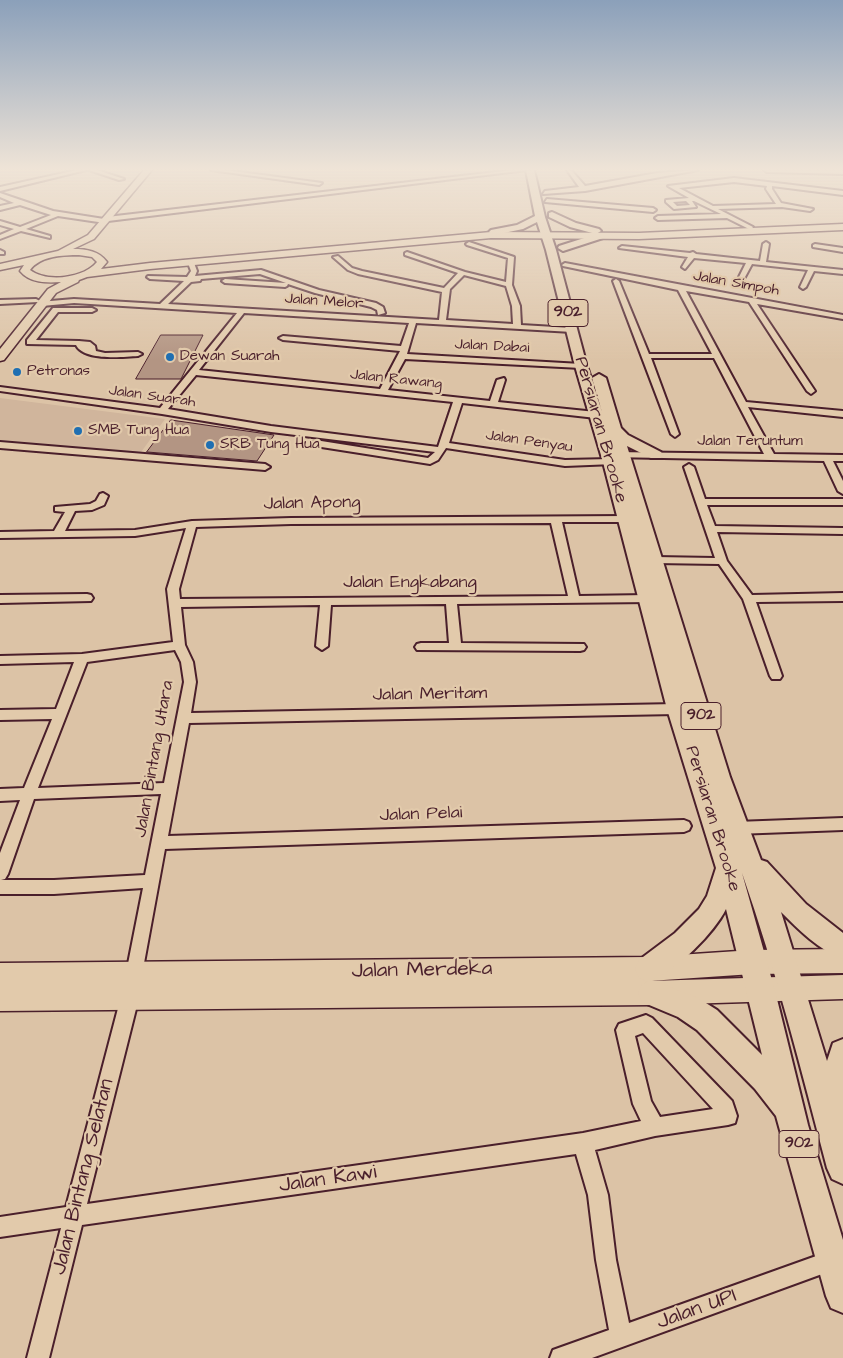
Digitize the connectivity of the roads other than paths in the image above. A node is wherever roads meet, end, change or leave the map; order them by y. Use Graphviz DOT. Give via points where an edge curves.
graph roads {
  1 [pos="35,233"];
  2 [pos="95,233"];
  3 [pos="100,233"];
  4 [pos="479,233"];
  5 [pos="543,233"];
  6 [pos="552,233"];
  7 [pos="598,233"];
  8 [pos="506,235"];
  9 [pos="48,237"];
  10 [pos="469,244"];
  11 [pos="766,244"];
  12 [pos="815,246"];
  13 [pos="564,248"];
  14 [pos="622,248"];
  15 [pos="551,250"];
  16 [pos="843,250"];
  17 [pos="407,254"];
  18 [pos="693,254"];
  19 [pos="53,255"];
  20 [pos="336,257"];
  21 [pos="99,258"];
  22 [pos="39,259"];
  23 [pos="750,261"];
  24 [pos="763,262"];
  25 [pos="191,263"];
  26 [pos="565,265"];
  27 [pos="685,267"];
  28 [pos="812,268"];
  29 [pos="0,269"];
  30 [pos="843,272"];
  31 [pos="463,273"];
  32 [pos="86,274"];
  33 [pos="33,276"];
  34 [pos="742,277"];
  35 [pos="150,278"];
  36 [pos="191,278"];
  37 [pos="616,281"];
  38 [pos="509,284"];
  39 [pos="295,285"];
  40 [pos="803,287"];
  41 [pos="681,288"];
  42 [pos="445,290"];
  43 [pos="574,290"];
  44 [pos="52,291"];
  45 [pos="76,301"];
  46 [pos="752,301"];
  47 [pos="0,302"];
  48 [pos="39,303"];
  49 [pos="162,306"];
  50 [pos="330,307"];
  51 [pos="139,308"];
  52 [pos="70,310"];
  53 [pos="242,311"];
  54 [pos="381,313"];
  55 [pos="843,317"];
  56 [pos="413,321"];
  57 [pos="442,324"];
  58 [pos="517,327"];
  59 [pos="572,330"];
  60 [pos="283,338"];
  61 [pos="0,345"];
  62 [pos="403,352"];
  63 [pos="138,354"];
  64 [pos="646,356"];
  65 [pos="717,356"];
  66 [pos="0,357"];
  67 [pos="581,366"];
  68 [pos="595,366"];
  69 [pos="194,372"];
  70 [pos="501,380"];
  71 [pos="0,389"];
  72 [pos="811,390"];
  73 [pos="383,392"];
  74 [pos="458,401"];
  75 [pos="493,404"];
  76 [pos="742,404"];
  77 [pos="162,411"];
  78 [pos="843,414"];
  79 [pos="596,415"];
  80 [pos="271,430"];
  81 [pos="616,431"];
  82 [pos="675,434"];
  83 [pos="0,445"];
  84 [pos="442,448"];
  85 [pos="656,456"];
  86 [pos="770,456"];
  87 [pos="827,457"];
  88 [pos="843,458"];
  89 [pos="617,460"];
  90 [pos="689,466"];
  91 [pos="265,467"];
  92 [pos="843,491"];
  93 [pos="103,496"];
  94 [pos="702,502"];
  95 [pos="843,502"];
  96 [pos="59,509"];
  97 [pos="71,509"];
  98 [pos="626,519"];
  99 [pos="556,520"];
  100 [pos="192,524"];
  101 [pos="710,529"];
  102 [pos="843,532"];
  103 [pos="58,534"];
  104 [pos="0,535"];
  105 [pos="655,560"];
  106 [pos="722,561"];
  107 [pos="843,597"];
  108 [pos="87,598"];
  109 [pos="0,599"];
  110 [pos="648,599"];
  111 [pos="749,599"];
  112 [pos="451,600"];
  113 [pos="574,600"];
  114 [pos="326,601"];
  115 [pos="173,603"];
  116 [pos="179,645"];
  117 [pos="322,646"];
  118 [pos="421,647"];
  119 [pos="455,647"];
  120 [pos="580,647"];
  121 [pos="82,658"];
  122 [pos="0,660"];
  123 [pos="776,676"];
  124 [pos="677,709"];
  125 [pos="60,714"];
  126 [pos="0,715"];
  127 [pos="183,718"];
  128 [pos="170,788"];
  129 [pos="29,794"];
  130 [pos="0,795"];
  131 [pos="843,824"];
  132 [pos="684,826"];
  133 [pos="736,828"];
  134 [pos="159,844"];
  135 [pos="739,864"];
  136 [pos="0,874"];
  137 [pos="152,881"];
  138 [pos="0,887"];
  139 [pos="843,947"];
  140 [pos="782,961"];
  141 [pos="843,961"];
  142 [pos="0,975"];
  143 [pos="757,976"];
  144 [pos="650,981"];
  145 [pos="132,986"];
  146 [pos="843,987"];
  147 [pos="792,989"];
  148 [pos="0,999"];
  149 [pos="843,1053"];
  150 [pos="790,1113"];
  151 [pos="655,1127"];
  152 [pos="832,1133"];
  153 [pos="583,1143"];
  154 [pos="843,1168"];
  155 [pos="74,1216"];
  156 [pos="0,1227"];
  157 [pos="833,1260"];
  158 [pos="843,1296"];
  159 [pos="621,1338"];
  160 [pos="38,1358"];
  161 [pos="560,1358"];
  1 -- 9 [label="street"];
  2 -- 19 [label="main road"];
  3 -- 21 [label="main road" via="94,243"];
  4 -- 21 [label="main road" via="146,264"];
  5 -- 8 [label="main road"];
  6 -- 13 [label="main road, Persiaran Brooke / 902"];
  6 -- 15 [label="main road, Persiaran Brooke / 902"];
  7 -- 13 [label="main road"];
  8 -- 15 [label="main road" via="539,242"];
  8 -- 25 [label="main road"];
  10 -- 38 [label="street" via="510,257"];
  11 -- 24 [label="street"];
  12 -- 16 [label="street"];
  13 -- 26 [label="main road, Persiaran Brooke / 902"];
  14 -- 18 [label="street"];
  15 -- 59 [label="main road, Persiaran Brooke / 902"];
  17 -- 31 [label="street"];
  18 -- 23 [label="street" via="724,254"];
  18 -- 27 [label="street"];
  19 -- 21 [label="main road" via="83,253"];
  19 -- 22 [label="main road"];
  20 -- 42 [label="street" via="360,273"];
  21 -- 32 [label="main road" via="100,266"];
  22 -- 29 [label="main road"];
  22 -- 33 [label="main road" via="27,266 26,271"];
  23 -- 24 [label="street"];
  23 -- 34 [label="street"];
  24 -- 28 [label="street"];
  25 -- 32 [label="main road"];
  25 -- 36 [label="street" via="194,271"];
  26 -- 41 [label="street, Jalan Simpoh"];
  26 -- 43 [label="main road, Persiaran Brooke / 902"];
  28 -- 30 [label="street"];
  28 -- 40 [label="street"];
  29 -- 33 [label="main road"];
  31 -- 38 [label="street"];
  31 -- 42 [label="street"];
  32 -- 33 [label="main road" via="60,279"];
  32 -- 44 [label="main road"];
  33 -- 48 [label="main road" via="42,282"];
  35 -- 36 [label="street"];
  36 -- 39 [label="street"];
  36 -- 39 [label="street" via="261,272"];
  36 -- 49 [label="street"];
  37 -- 64 [label="street"];
  38 -- 58 [label="street" via="516,306"];
  39 -- 50 [label="street"];
  41 -- 46 [label="street, Jalan Simpoh"];
  41 -- 65 [label="street"];
  42 -- 57 [label="street"];
  44 -- 45 [label="street, Jalan Melor"];
  44 -- 48 [label="main road"];
  45 -- 48 [label="street, Jalan Melor"];
  45 -- 51 [label="street, Jalan Melor"];
  45 -- 52 [label="street"];
  46 -- 55 [label="street, Jalan Simpoh"];
  46 -- 72 [label="street"];
  47 -- 48 [label="street, Jalan Melor"];
  48 -- 61 [label="main road"];
  48 -- 66 [label="main road"];
  49 -- 51 [label="street, Jalan Melor"];
  49 -- 53 [label="street, Jalan Melor"];
  50 -- 53 [label="street, Jalan Melor"];
  50 -- 54 [label="street" via="373,305"];
  50 -- 56 [label="street, Jalan Melor"];
  51 -- 52 [label="street"];
  52 -- 63 [label="street" via="54,312 30,342 80,344 79,347 105,355"];
  53 -- 69 [label="street"];
  56 -- 57 [label="street, Jalan Melor"];
  56 -- 62 [label="street"];
  57 -- 58 [label="street, Jalan Melor"];
  58 -- 59 [label="street, Jalan Melor"];
  59 -- 67 [label="main road, Persiaran Brooke / 902"];
  60 -- 62 [label="street, Jalan Dabai"];
  62 -- 67 [label="street, Jalan Dabai"];
  62 -- 73 [label="street"];
  64 -- 65 [label="street"];
  64 -- 82 [label="street"];
  65 -- 76 [label="street"];
  67 -- 79 [label="main road, Persiaran Brooke / 902"];
  68 -- 81 [label="main road, Persiaran Brooke / 902"];
  69 -- 73 [label="street, Jalan Rawang"];
  69 -- 77 [label="street"];
  70 -- 75 [label="street"];
  71 -- 77 [label="street, Jalan Suarah"];
  73 -- 74 [label="street, Jalan Rawang"];
  74 -- 75 [label="street, Jalan Rawang"];
  74 -- 84 [label="street"];
  75 -- 79 [label="street, Jalan Rawang"];
  76 -- 78 [label="street"];
  76 -- 86 [label="street"];
  77 -- 80 [label="street, Jalan Suarah"];
  79 -- 89 [label="main road, Persiaran Brooke / 902"];
  80 -- 84 [label="street, Jalan Suarah"];
  80 -- 84 [label="street, Jalan Suarah" via="296,439 424,462 434,460"];
  81 -- 85 [label="main road"];
  81 -- 89 [label="main road, Persiaran Brooke / 902"];
  83 -- 91 [label="street"];
  84 -- 89 [label="street, Jalan Penyau" via="565,463"];
  85 -- 86 [label="street, Jalan Teruntum"];
  85 -- 89 [label="main road" via="633,463"];
  86 -- 87 [label="street, Jalan Teruntum"];
  87 -- 88 [label="street, Jalan Teruntum"];
  87 -- 92 [label="street"];
  89 -- 98 [label="main road, Persiaran Brooke / 902"];
  89 -- 105 [label="main road, Persiaran Brooke / 902"];
  90 -- 94 [label="street"];
  93 -- 97 [label="street" via="98,505"];
  94 -- 95 [label="street"];
  94 -- 101 [label="street"];
  96 -- 97 [label="street"];
  97 -- 103 [label="street"];
  98 -- 99 [label="street, Jalan Apong"];
  98 -- 110 [label="main road, Persiaran Brooke / 902"];
  99 -- 100 [label="street, Jalan Apong"];
  99 -- 113 [label="street"];
  100 -- 103 [label="street, Jalan Apong" via="136,533"];
  100 -- 115 [label="street, Jalan Bintang Utara" via="173,589"];
  101 -- 102 [label="street"];
  101 -- 106 [label="street"];
  103 -- 104 [label="street, Jalan Apong"];
  105 -- 106 [label="street"];
  105 -- 133 [label="main road, Persiaran Brooke / 902"];
  106 -- 111 [label="street"];
  107 -- 111 [label="street"];
  108 -- 109 [label="street"];
  110 -- 113 [label="street, Jalan Engkabang"];
  110 -- 124 [label="main road, Persiaran Brooke / 902"];
  111 -- 123 [label="street"];
  112 -- 113 [label="street, Jalan Engkabang"];
  112 -- 114 [label="street, Jalan Engkabang"];
  112 -- 119 [label="street"];
  114 -- 115 [label="street, Jalan Engkabang"];
  114 -- 117 [label="street"];
  115 -- 116 [label="street, Jalan Bintang Utara"];
  116 -- 121 [label="street"];
  116 -- 127 [label="street, Jalan Bintang Utara" via="187,662 190,682"];
  118 -- 119 [label="street"];
  119 -- 120 [label="street"];
  121 -- 122 [label="street"];
  121 -- 125 [label="street"];
  124 -- 127 [label="street, Jalan Meritam"];
  124 -- 135 [label="main road, Persiaran Brooke / 902"];
  125 -- 126 [label="street"];
  125 -- 129 [label="street"];
  127 -- 128 [label="street, Jalan Bintang Utara"];
  128 -- 129 [label="street"];
  128 -- 134 [label="street, Jalan Bintang Utara"];
  129 -- 130 [label="street"];
  129 -- 136 [label="street"];
  131 -- 133 [label="street"];
  132 -- 134 [label="street, Jalan Pelai"];
  133 -- 135 [label="main road, Persiaran Brooke / 902"];
  134 -- 137 [label="street, Jalan Bintang Utara"];
  135 -- 139 [label="main road"];
  135 -- 140 [label="main road, Persiaran Brooke / 902" via="769,914"];
  135 -- 143 [label="main road, Persiaran Brooke / 902"];
  135 -- 144 [label="main road" via="705,920"];
  137 -- 138 [label="street"];
  137 -- 145 [label="street, Jalan Bintang Utara"];
  140 -- 141 [label="main road, Jalan Merdeka"];
  140 -- 143 [label="main road, Jalan Merdeka"];
  140 -- 147 [label="main road, Persiaran Brooke / 902"];
  142 -- 145 [label="main road, Jalan Merdeka"];
  143 -- 144 [label="main road, Jalan Merdeka"];
  143 -- 147 [label="main road, Jalan Merdeka"];
  143 -- 150 [label="main road, Persiaran Brooke / 902"];
  144 -- 145 [label="main road, Jalan Merdeka"];
  144 -- 150 [label="main road" via="707,1020 765,1079"];
  145 -- 148 [label="main road, Jalan Merdeka"];
  145 -- 155 [label="street, Jalan Bintang Selatan"];
  146 -- 147 [label="main road, Jalan Merdeka"];
  147 -- 152 [label="main road, Persiaran Brooke / 902"];
  149 -- 152 [label="main road"];
  150 -- 157 [label="main road, Persiaran Brooke / 902"];
  151 -- 151 [label="street, Jalan Kawi" via="642,1104 625,1030 646,1024 725,1108 728,1116"];
  151 -- 153 [label="street, Jalan Kawi"];
  152 -- 154 [label="main road, Persiaran Brooke / 902"];
  153 -- 155 [label="street, Jalan Kawi"];
  153 -- 159 [label="street" via="598,1195"];
  155 -- 156 [label="street, Jalan Kawi"];
  155 -- 160 [label="street, Jalan Bintang Selatan"];
  157 -- 158 [label="main road, Persiaran Brooke / 902"];
  157 -- 159 [label="street, Jalan UPI"];
  159 -- 161 [label="street, Jalan UPI"];
}
